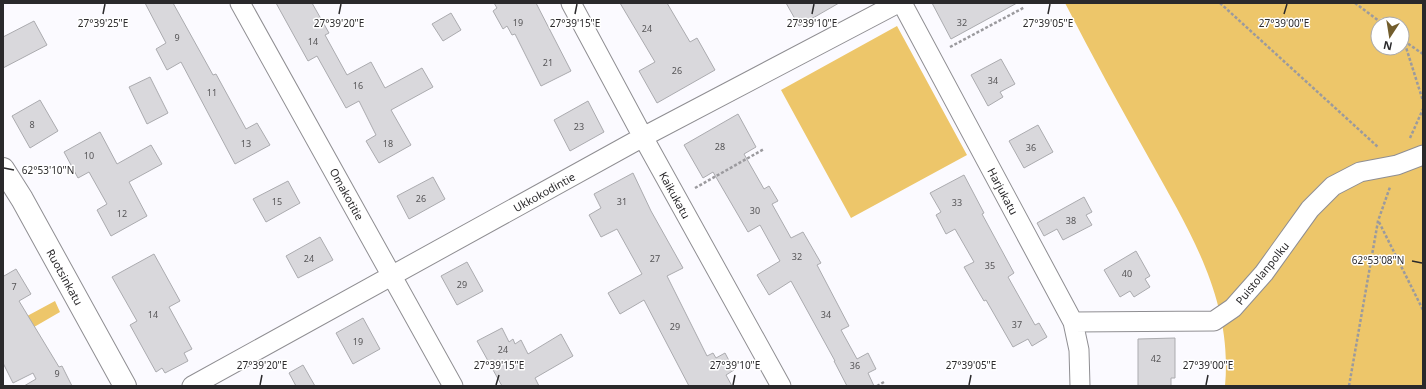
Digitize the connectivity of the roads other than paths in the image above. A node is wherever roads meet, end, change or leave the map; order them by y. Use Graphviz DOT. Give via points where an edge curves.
graph roads {
  1 [pos="240,3"];
  2 [pos="572,3"];
  3 [pos="898,3"];
  4 [pos="902,3"];
  5 [pos="643,137"];
  6 [pos="1423,155"];
  7 [pos="3,169"];
  8 [pos="392,276"];
  9 [pos="1073,322"];
  10 [pos="125,386"];
  11 [pos="192,386"];
  12 [pos="453,386"];
  13 [pos="781,386"];
  14 [pos="1080,386"];
  1 -- 8 [label="street, Omakotitie"];
  2 -- 5 [label="street, Kaikukatu"];
  3 -- 5 [label="street, Ukkokodintie"];
  4 -- 9 [label="street, Harjukatu"];
  5 -- 8 [label="street, Ukkokodintie"];
  5 -- 13 [label="street, Kaikukatu"];
  6 -- 9 [label="street, Puistolanpolku" via="1397,165 1360,172 1333,186 1310,209 1264,273 1233,308 1214,321"];
  7 -- 10 [label="street, Ruotsinkatu"];
  8 -- 11 [label="street, Ukkokodintie"];
  8 -- 12 [label="street, Omakotitie"];
  9 -- 14 [label="street, Harjukatu" via="1079,350"];
}
